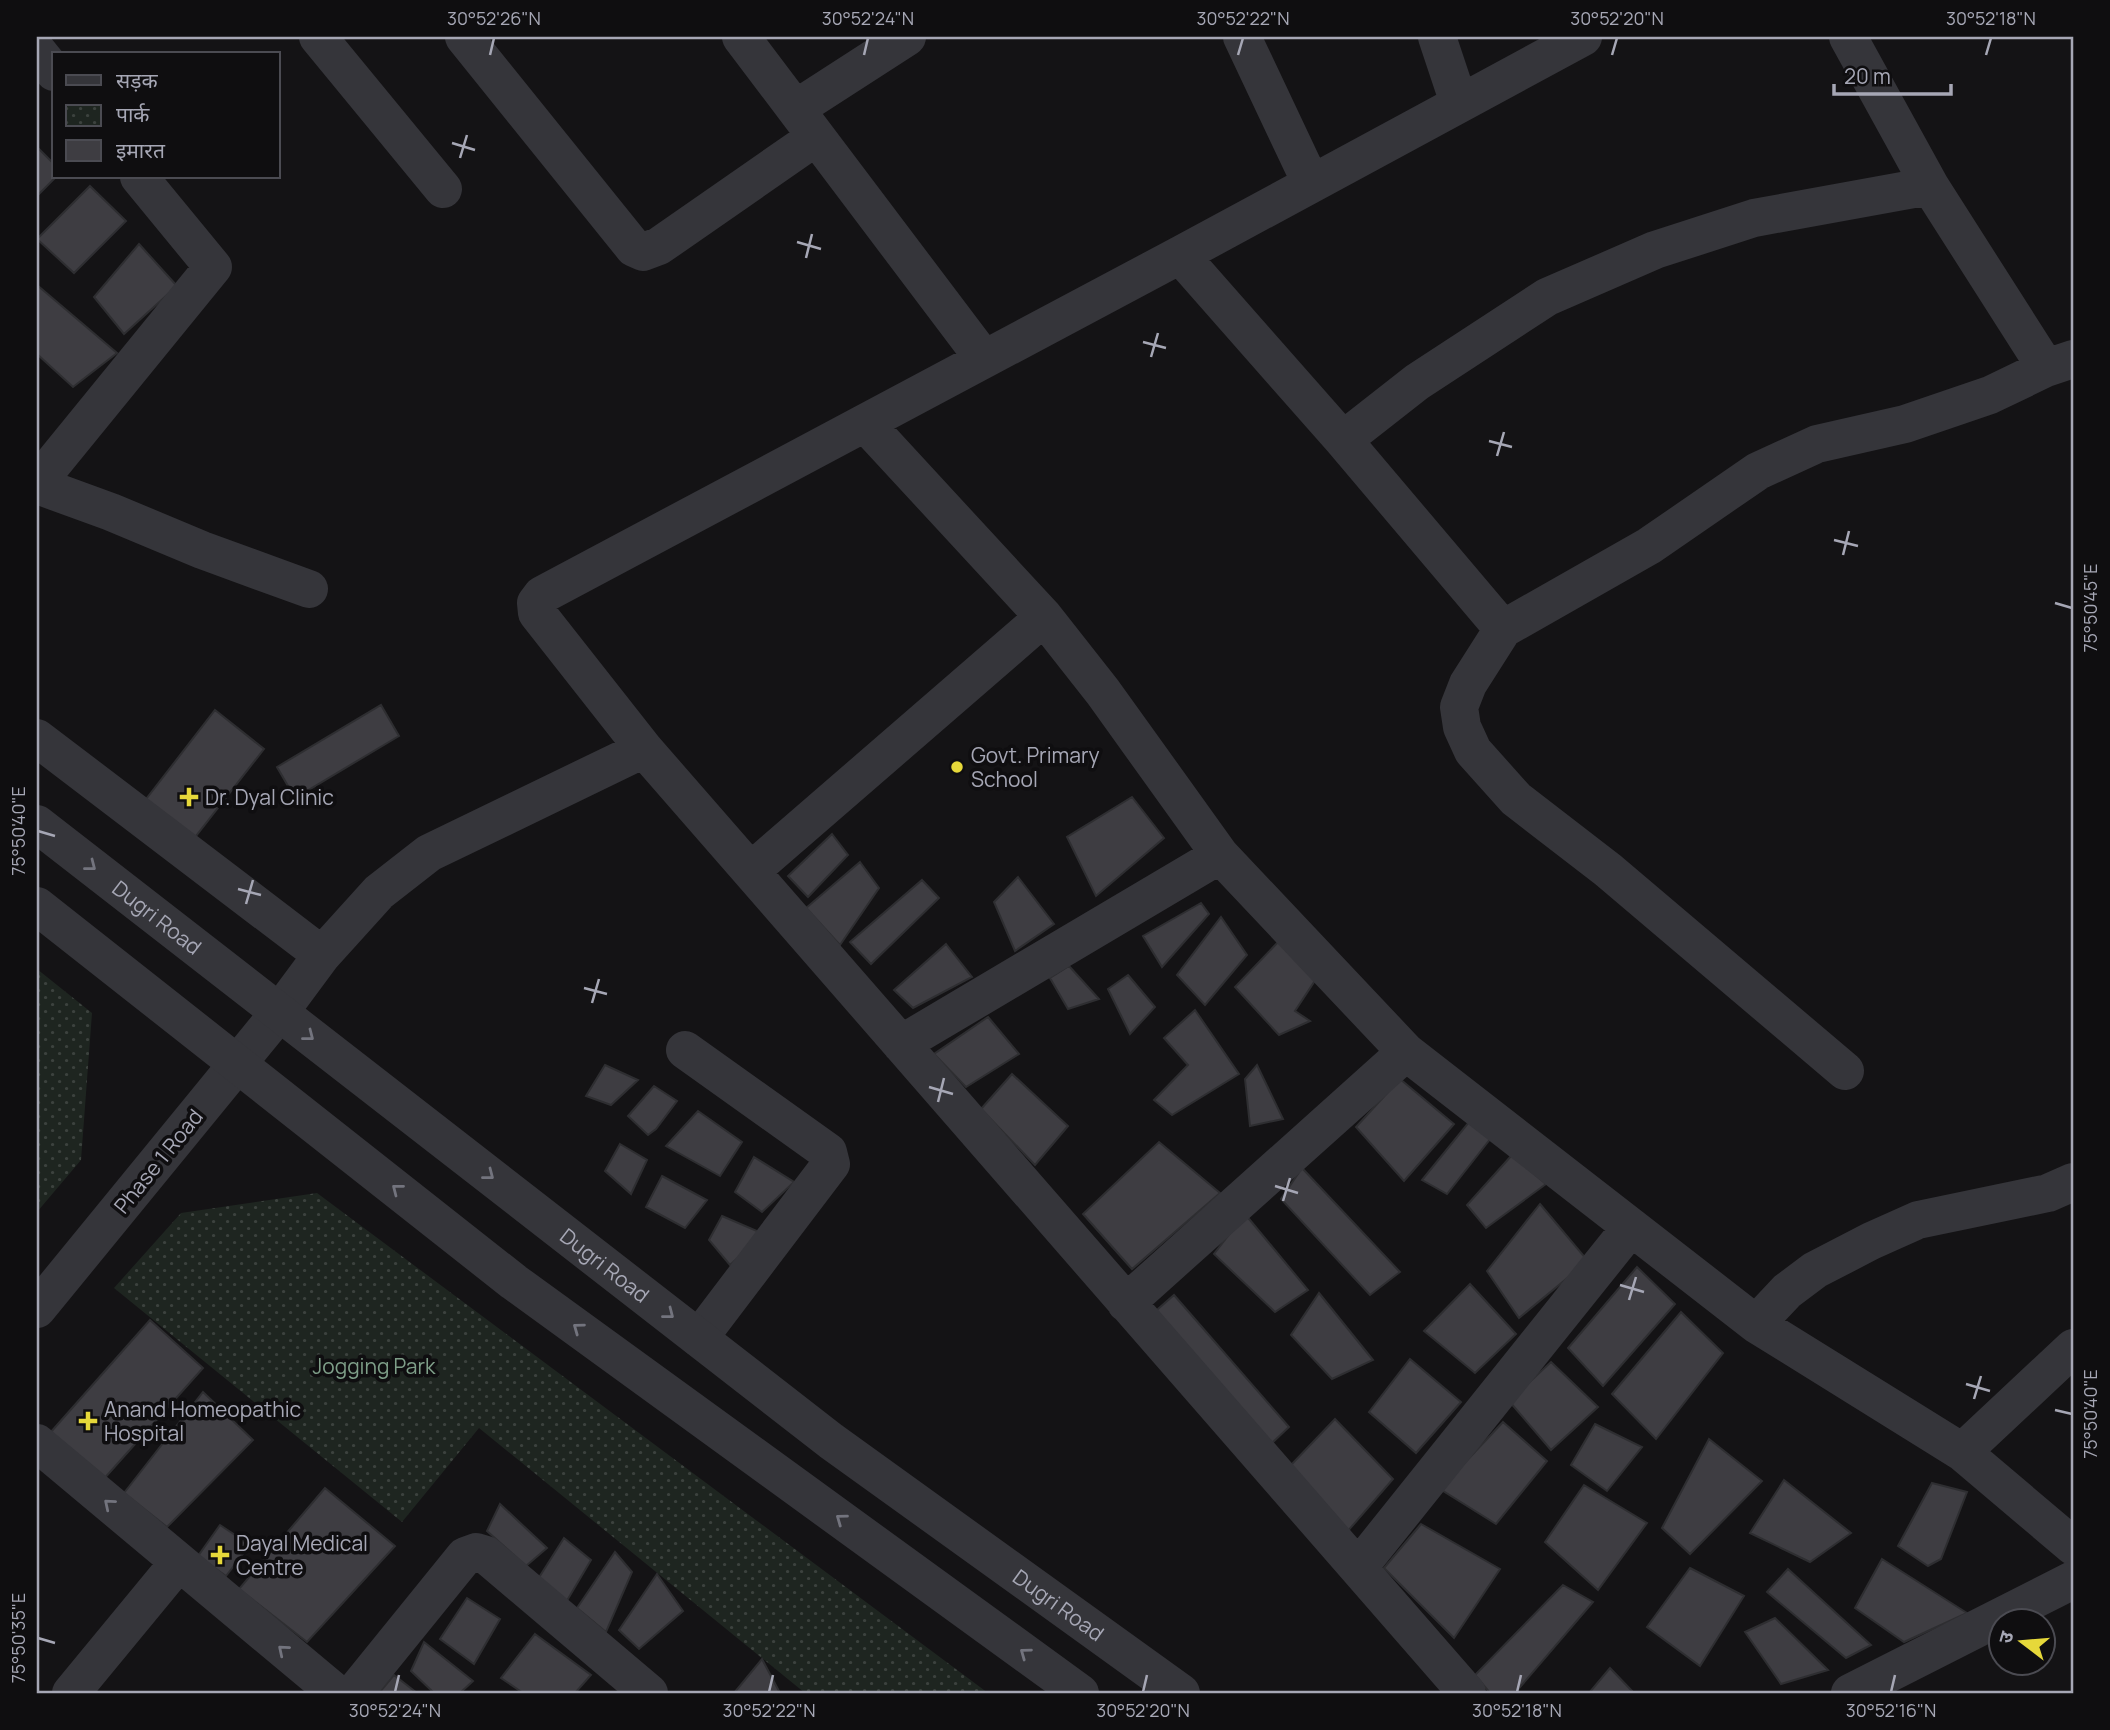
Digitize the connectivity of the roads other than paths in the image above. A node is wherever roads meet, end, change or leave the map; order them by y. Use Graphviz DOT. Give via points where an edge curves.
graph roads {
  1 [pos="318,37"];
  2 [pos="464,37"];
  3 [pos="741,37"];
  4 [pos="907,37"];
  5 [pos="1242,37"];
  6 [pos="1437,37"];
  7 [pos="1583,37"];
  8 [pos="1848,37"];
  9 [pos="37,51"];
  10 [pos="52,70"];
  11 [pos="1460,103"];
  12 [pos="806,123"];
  13 [pos="140,178"];
  14 [pos="1311,183"];
  15 [pos="1930,186"];
  16 [pos="443,189"];
  17 [pos="1180,256"];
  18 [pos="984,359"];
  19 [pos="2060,363"];
  20 [pos="865,423"];
  21 [pos="1343,440"];
  22 [pos="37,484"];
  23 [pos="309,589"];
  24 [pos="1044,617"];
  25 [pos="1503,629"];
  26 [pos="37,738"];
  27 [pos="644,749"];
  28 [pos="37,824"];
  29 [pos="1220,855"];
  30 [pos="751,871"];
  31 [pos="37,906"];
  32 [pos="323,955"];
  33 [pos="279,1013"];
  34 [pos="901,1044"];
  35 [pos="685,1050"];
  36 [pos="1406,1052"];
  37 [pos="238,1064"];
  38 [pos="1845,1071"];
  39 [pos="2073,1182"];
  40 [pos="1632,1227"];
  41 [pos="1126,1303"];
  42 [pos="37,1309"];
  43 [pos="1756,1324"];
  44 [pos="699,1338"];
  45 [pos="2073,1348"];
  46 [pos="37,1443"];
  47 [pos="1962,1452"];
  48 [pos="2073,1546"];
  49 [pos="179,1562"];
  50 [pos="1358,1568"];
  51 [pos="2073,1580"];
  52 [pos="635,1689"];
  53 [pos="71,1693"];
  54 [pos="336,1693"];
  55 [pos="354,1693"];
  56 [pos="1080,1693"];
  57 [pos="1181,1693"];
  58 [pos="1466,1693"];
  59 [pos="1850,1693"];
  1 -- 16 [label="street"];
  2 -- 12 [label="street" via="634,248 643,252 659,247"];
  3 -- 12 [label="street"];
  4 -- 12 [label="street"];
  5 -- 14 [label="street"];
  6 -- 11 [label="street"];
  7 -- 11 [label="street"];
  8 -- 15 [label="street"];
  9 -- 10 [label="street"];
  11 -- 14 [label="street"];
  12 -- 18 [label="street"];
  13 -- 22 [label="street" via="213,267"];
  14 -- 17 [label="street"];
  15 -- 19 [label="street"];
  15 -- 21 [label="street" via="1754,218 1655,250 1547,297 1417,382"];
  17 -- 18 [label="street"];
  17 -- 21 [label="street"];
  18 -- 20 [label="street"];
  19 -- 25 [label="street" via="1990,395 1905,424 1817,444 1758,471 1649,545"];
  20 -- 24 [label="street"];
  20 -- 27 [label="street" via="542,595 536,603 537,613"];
  21 -- 25 [label="street"];
  22 -- 23 [label="street"];
  24 -- 29 [label="street"];
  24 -- 30 [label="street"];
  25 -- 38 [label="street" via="1459,707 1473,751 1516,799 1608,870"];
  26 -- 32 [label="street"];
  27 -- 30 [label="street"];
  27 -- 32 [label="street, Phase 1 Road" via="429,853 379,892"];
  28 -- 33 [label="street, Dugri Road, one-way"];
  29 -- 34 [label="street"];
  29 -- 36 [label="street"];
  30 -- 34 [label="street"];
  31 -- 37 [label="street"];
  32 -- 33 [label="street, Phase 1 Road"];
  33 -- 37 [label="street, Phase 1 Road"];
  33 -- 44 [label="street, Dugri Road, one-way"];
  34 -- 41 [label="street"];
  35 -- 44 [label="street" via="828,1152 831,1164"];
  36 -- 40 [label="street"];
  36 -- 41 [label="street"];
  37 -- 42 [label="street, Phase 1 Road"];
  56 -- 37 [label="street, one-way" via="514,1282"];
  39 -- 43 [label="street" via="2048,1193 1918,1220 1871,1241 1815,1270"];
  40 -- 43 [label="street"];
  40 -- 50 [label="street"];
  41 -- 50 [label="street"];
  43 -- 47 [label="street"];
  44 -- 57 [label="street, Dugri Road" via="831,1441"];
  45 -- 47 [label="street"];
  49 -- 46 [label="street, one-way"];
  47 -- 48 [label="street"];
  49 -- 53 [label="street"];
  54 -- 49 [label="street, one-way"];
  50 -- 58 [label="street"];
  51 -- 59 [label="street"];
  52 -- 55 [label="street" via="486,1555 476,1552 465,1556"];
}
